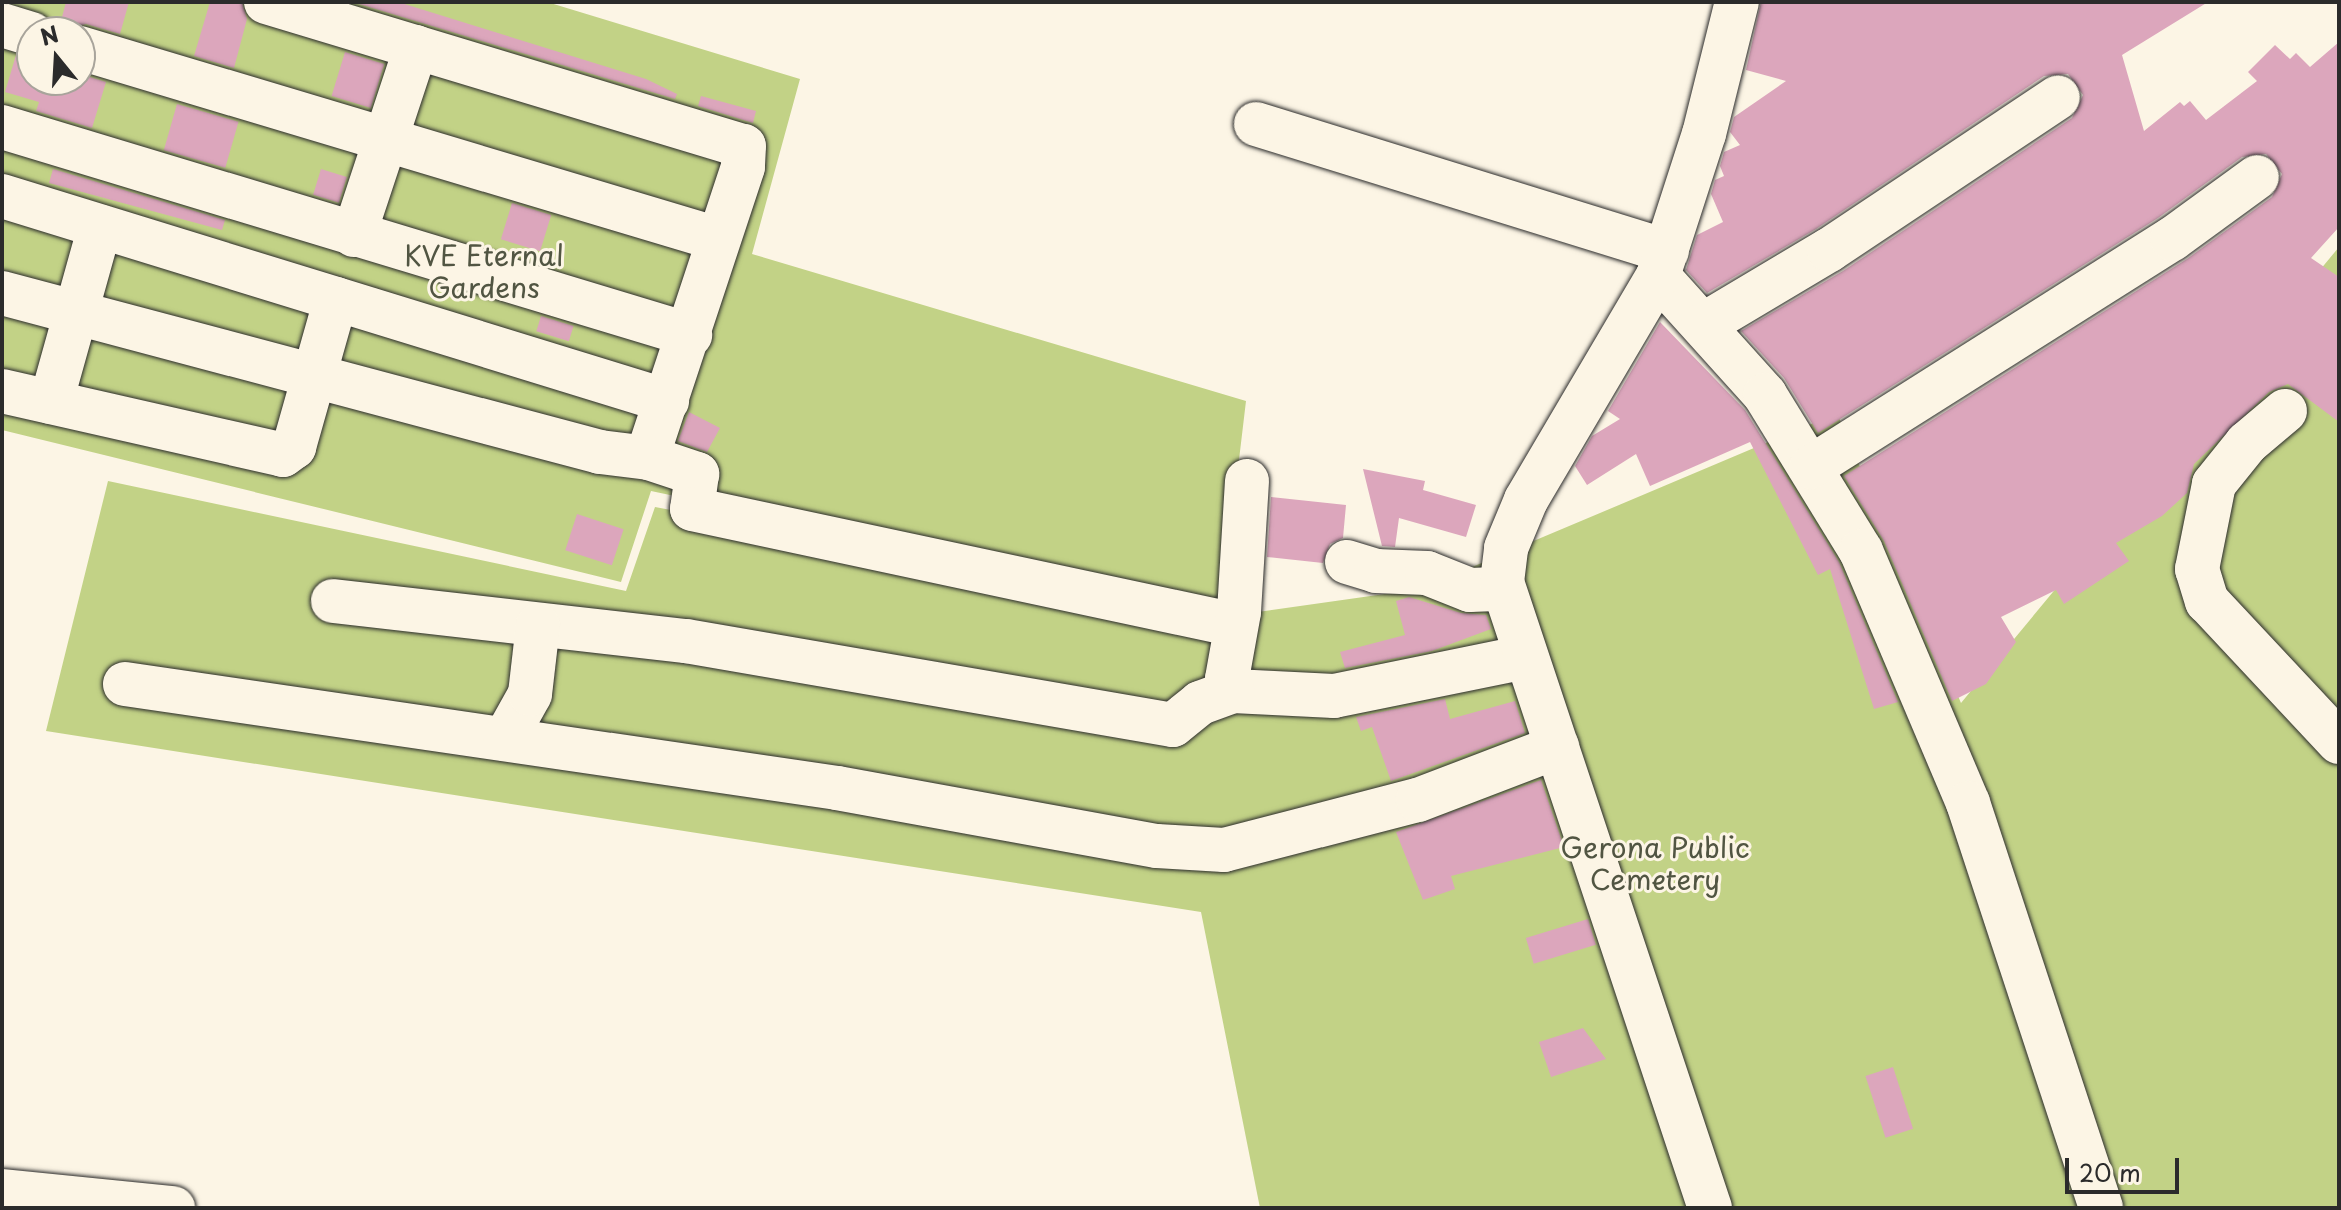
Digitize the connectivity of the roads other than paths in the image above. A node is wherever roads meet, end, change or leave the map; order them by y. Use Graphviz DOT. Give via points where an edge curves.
graph roads {
  1 [pos="266,2"];
  2 [pos="1737,2"];
  3 [pos="416,47"];
  4 [pos="96,53"];
  5 [pos="2058,97"];
  6 [pos="1256,124"];
  7 [pos="2,127"];
  8 [pos="388,139"];
  9 [pos="2257,177"];
  10 [pos="2,196"];
  11 [pos="100,227"];
  12 [pos="354,235"];
  13 [pos="718,239"];
  14 [pos="1663,264"];
  15 [pos="2,293"];
  16 [pos="336,299"];
  17 [pos="74,313"];
  18 [pos="1703,325"];
  19 [pos="690,335"];
  20 [pos="313,379"];
  21 [pos="2,391"];
  22 [pos="667,401"];
  23 [pos="51,402"];
  24 [pos="2285,411"];
  25 [pos="649,458"];
  26 [pos="1811,467"];
  27 [pos="1247,481"];
  28 [pos="1347,562"];
  29 [pos="1503,589"];
  30 [pos="333,601"];
  31 [pos="538,625"];
  32 [pos="1236,625"];
  33 [pos="1526,657"];
  34 [pos="125,684"];
  35 [pos="1233,691"];
  36 [pos="505,739"];
  37 [pos="2339,742"];
  38 [pos="1557,747"];
  39 [pos="2,1191"];
  40 [pos="173,1208"];
  41 [pos="1710,1208"];
  42 [pos="2101,1208"];
  1 -- 3 [label="street"];
  2 -- 14 [label="street"];
  3 -- 8 [label="street"];
  3 -- 13 [label="street" via="740,143 746,155"];
  4 -- 8 [label="street"];
  5 -- 18 [label="street" via="1829,250"];
  6 -- 14 [label="street"];
  7 -- 12 [label="street"];
  8 -- 12 [label="street"];
  8 -- 13 [label="street"];
  9 -- 26 [label="street" via="2172,239"];
  10 -- 11 [label="street"];
  11 -- 16 [label="street"];
  11 -- 17 [label="street"];
  12 -- 19 [label="street"];
  13 -- 19 [label="street"];
  14 -- 18 [label="street"];
  14 -- 29 [label="street" via="1526,500 1506,548"];
  15 -- 17 [label="street"];
  16 -- 20 [label="street"];
  16 -- 22 [label="street"];
  17 -- 20 [label="street"];
  17 -- 23 [label="street"];
  18 -- 26 [label="street" via="1765,395"];
  19 -- 22 [label="street"];
  20 -- 23 [label="street" via="294,447 283,455"];
  20 -- 25 [label="street" via="600,452"];
  21 -- 23 [label="street"];
  22 -- 25 [label="street"];
  24 -- 37 [label="street" via="2247,443 2214,484 2197,569 2207,601"];
  25 -- 32 [label="street" via="697,474 692,509"];
  26 -- 42 [label="street" via="1861,551 1968,803"];
  27 -- 32 [label="street"];
  28 -- 29 [label="street" via="1376,571 1427,573 1470,590"];
  29 -- 33 [label="street"];
  30 -- 31 [label="street"];
  31 -- 35 [label="street" via="686,641 1173,725 1195,706"];
  31 -- 36 [label="street" via="530,694"];
  32 -- 35 [label="street" via="1227,679"];
  33 -- 35 [label="street" via="1334,696"];
  33 -- 38 [label="street"];
  34 -- 36 [label="street"];
  36 -- 38 [label="street" via="837,788 1157,846 1224,850 1418,800"];
  38 -- 41 [label="street"];
  39 -- 40 [label="street"];
}
